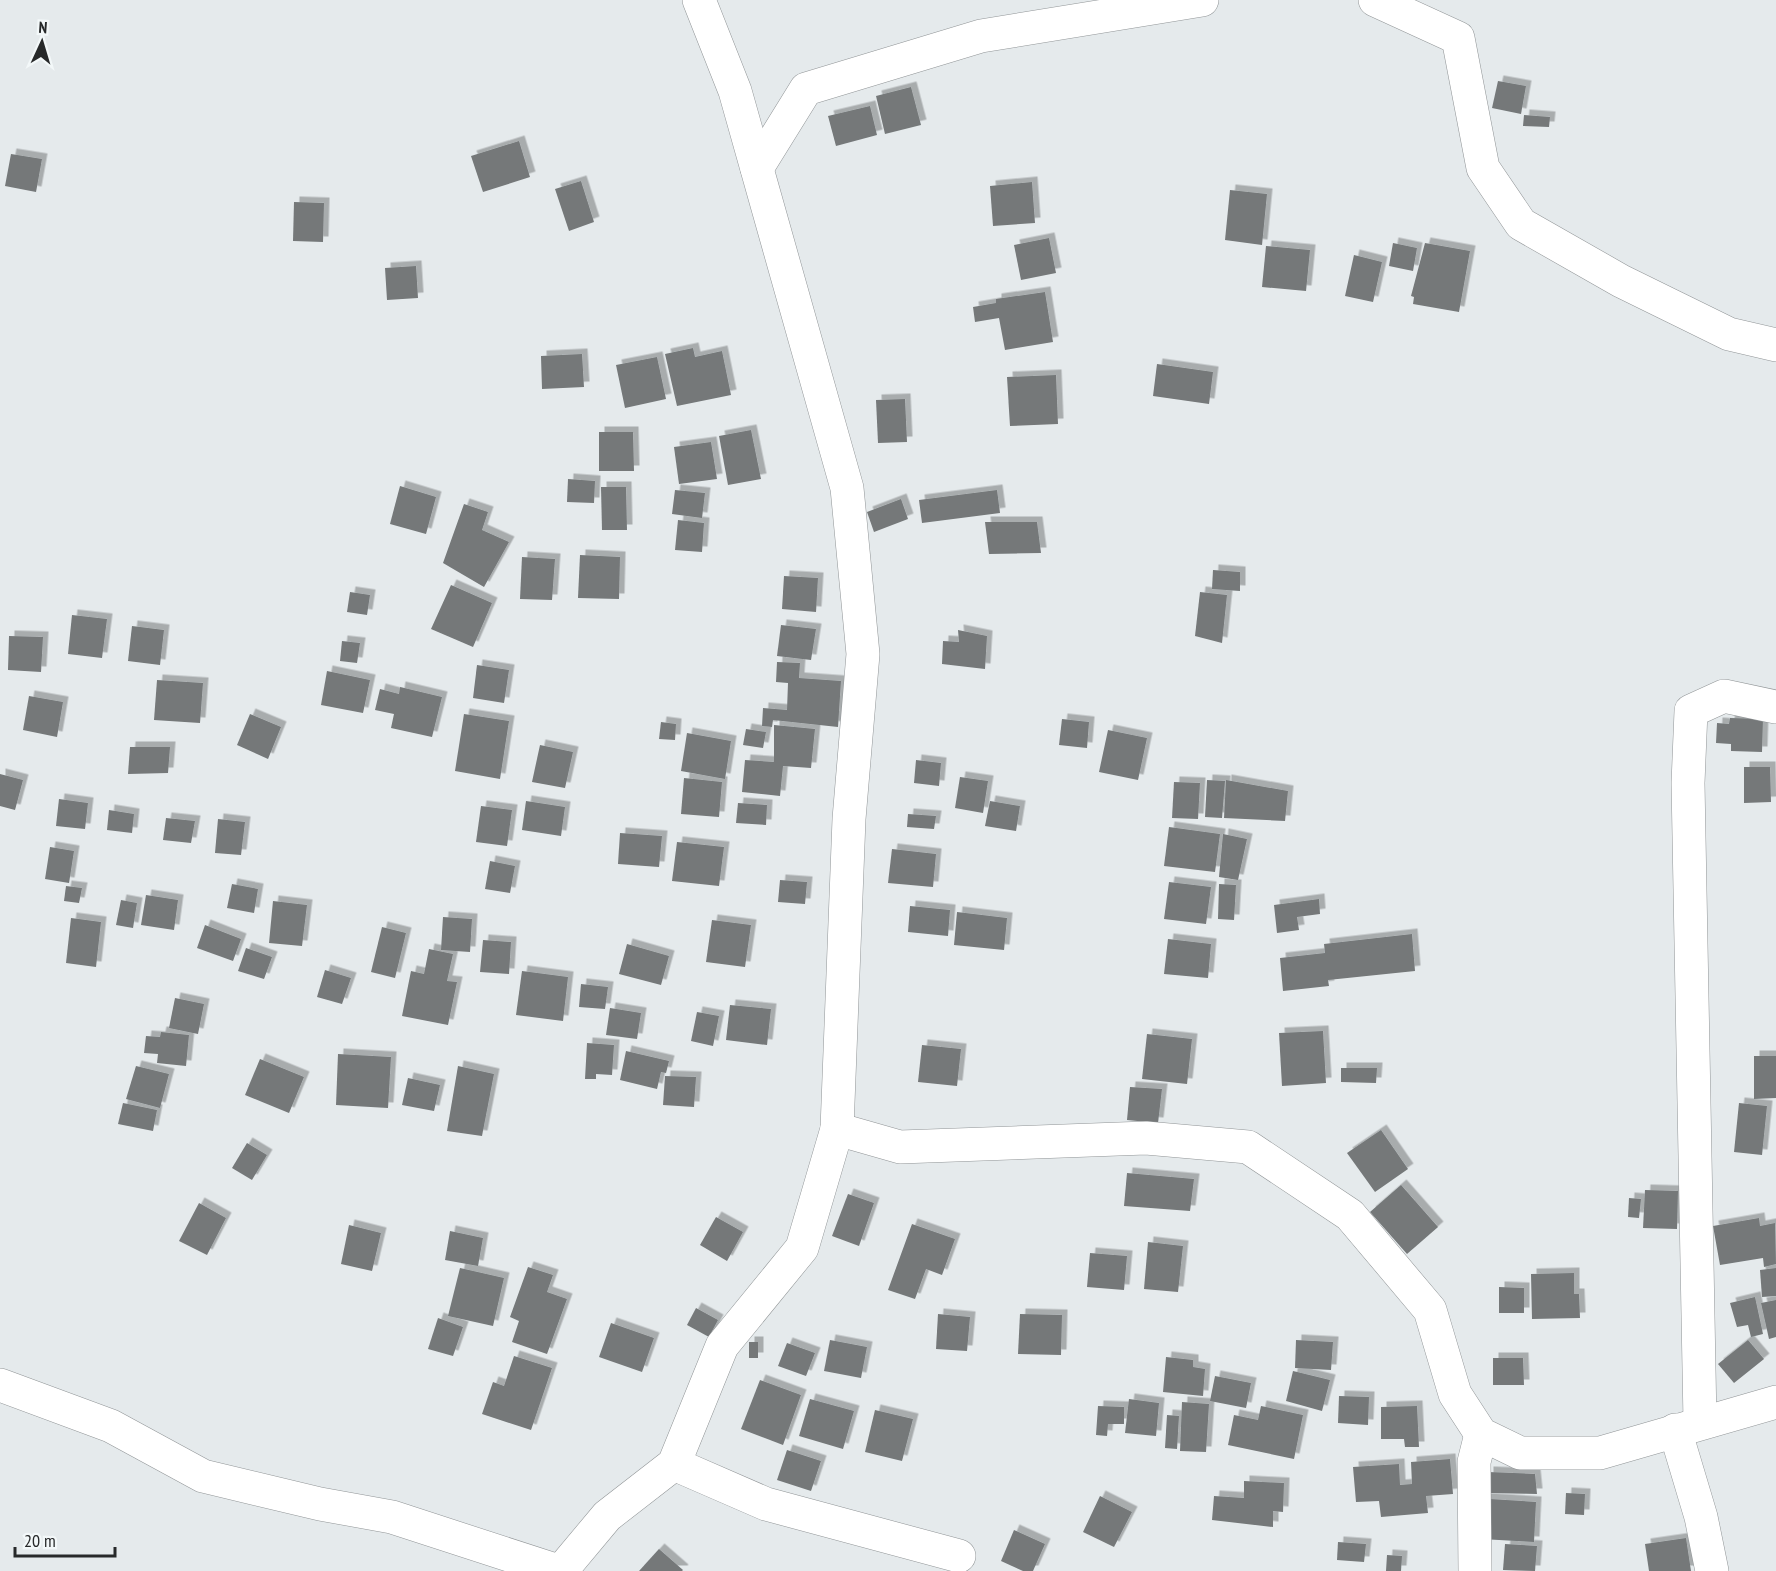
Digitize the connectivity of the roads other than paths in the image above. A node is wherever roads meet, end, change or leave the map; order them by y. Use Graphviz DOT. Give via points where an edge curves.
graph roads {
  1 [pos="699,0"];
  2 [pos="1202,0"];
  3 [pos="1375,0"];
  4 [pos="757,168"];
  5 [pos="1776,345"];
  6 [pos="1776,707"];
  7 [pos="837,1129"];
  8 [pos="0,1385"];
  9 [pos="1776,1402"];
  10 [pos="1688,1426"];
  11 [pos="1481,1434"];
  12 [pos="674,1464"];
  13 [pos="959,1556"];
  14 [pos="560,1571"];
  15 [pos="1476,1571"];
  16 [pos="1712,1571"];
  1 -- 4 [label="street" via="735,91"];
  2 -- 4 [label="street" via="981,36 806,89"];
  3 -- 5 [label="street" via="1458,38 1483,168 1521,224 1621,281 1729,334"];
  4 -- 7 [label="street" via="847,488 863,654 849,819"];
  6 -- 10 [label="street" via="1724,696 1692,711 1688,783"];
  7 -- 11 [label="street" via="900,1147 1146,1138 1248,1147 1350,1215 1430,1310 1455,1394"];
  7 -- 12 [label="street" via="802,1248 722,1346"];
  8 -- 14 [label="street" via="111,1426 203,1476 392,1517"];
  9 -- 10 [label="street"];
  10 -- 11 [label="street" via="1600,1453 1520,1453"];
  10 -- 16 [label="street"];
  11 -- 15 [label="street" via="1474,1462"];
  12 -- 13 [label="street" via="766,1504"];
  12 -- 14 [label="street" via="607,1515"];
}
